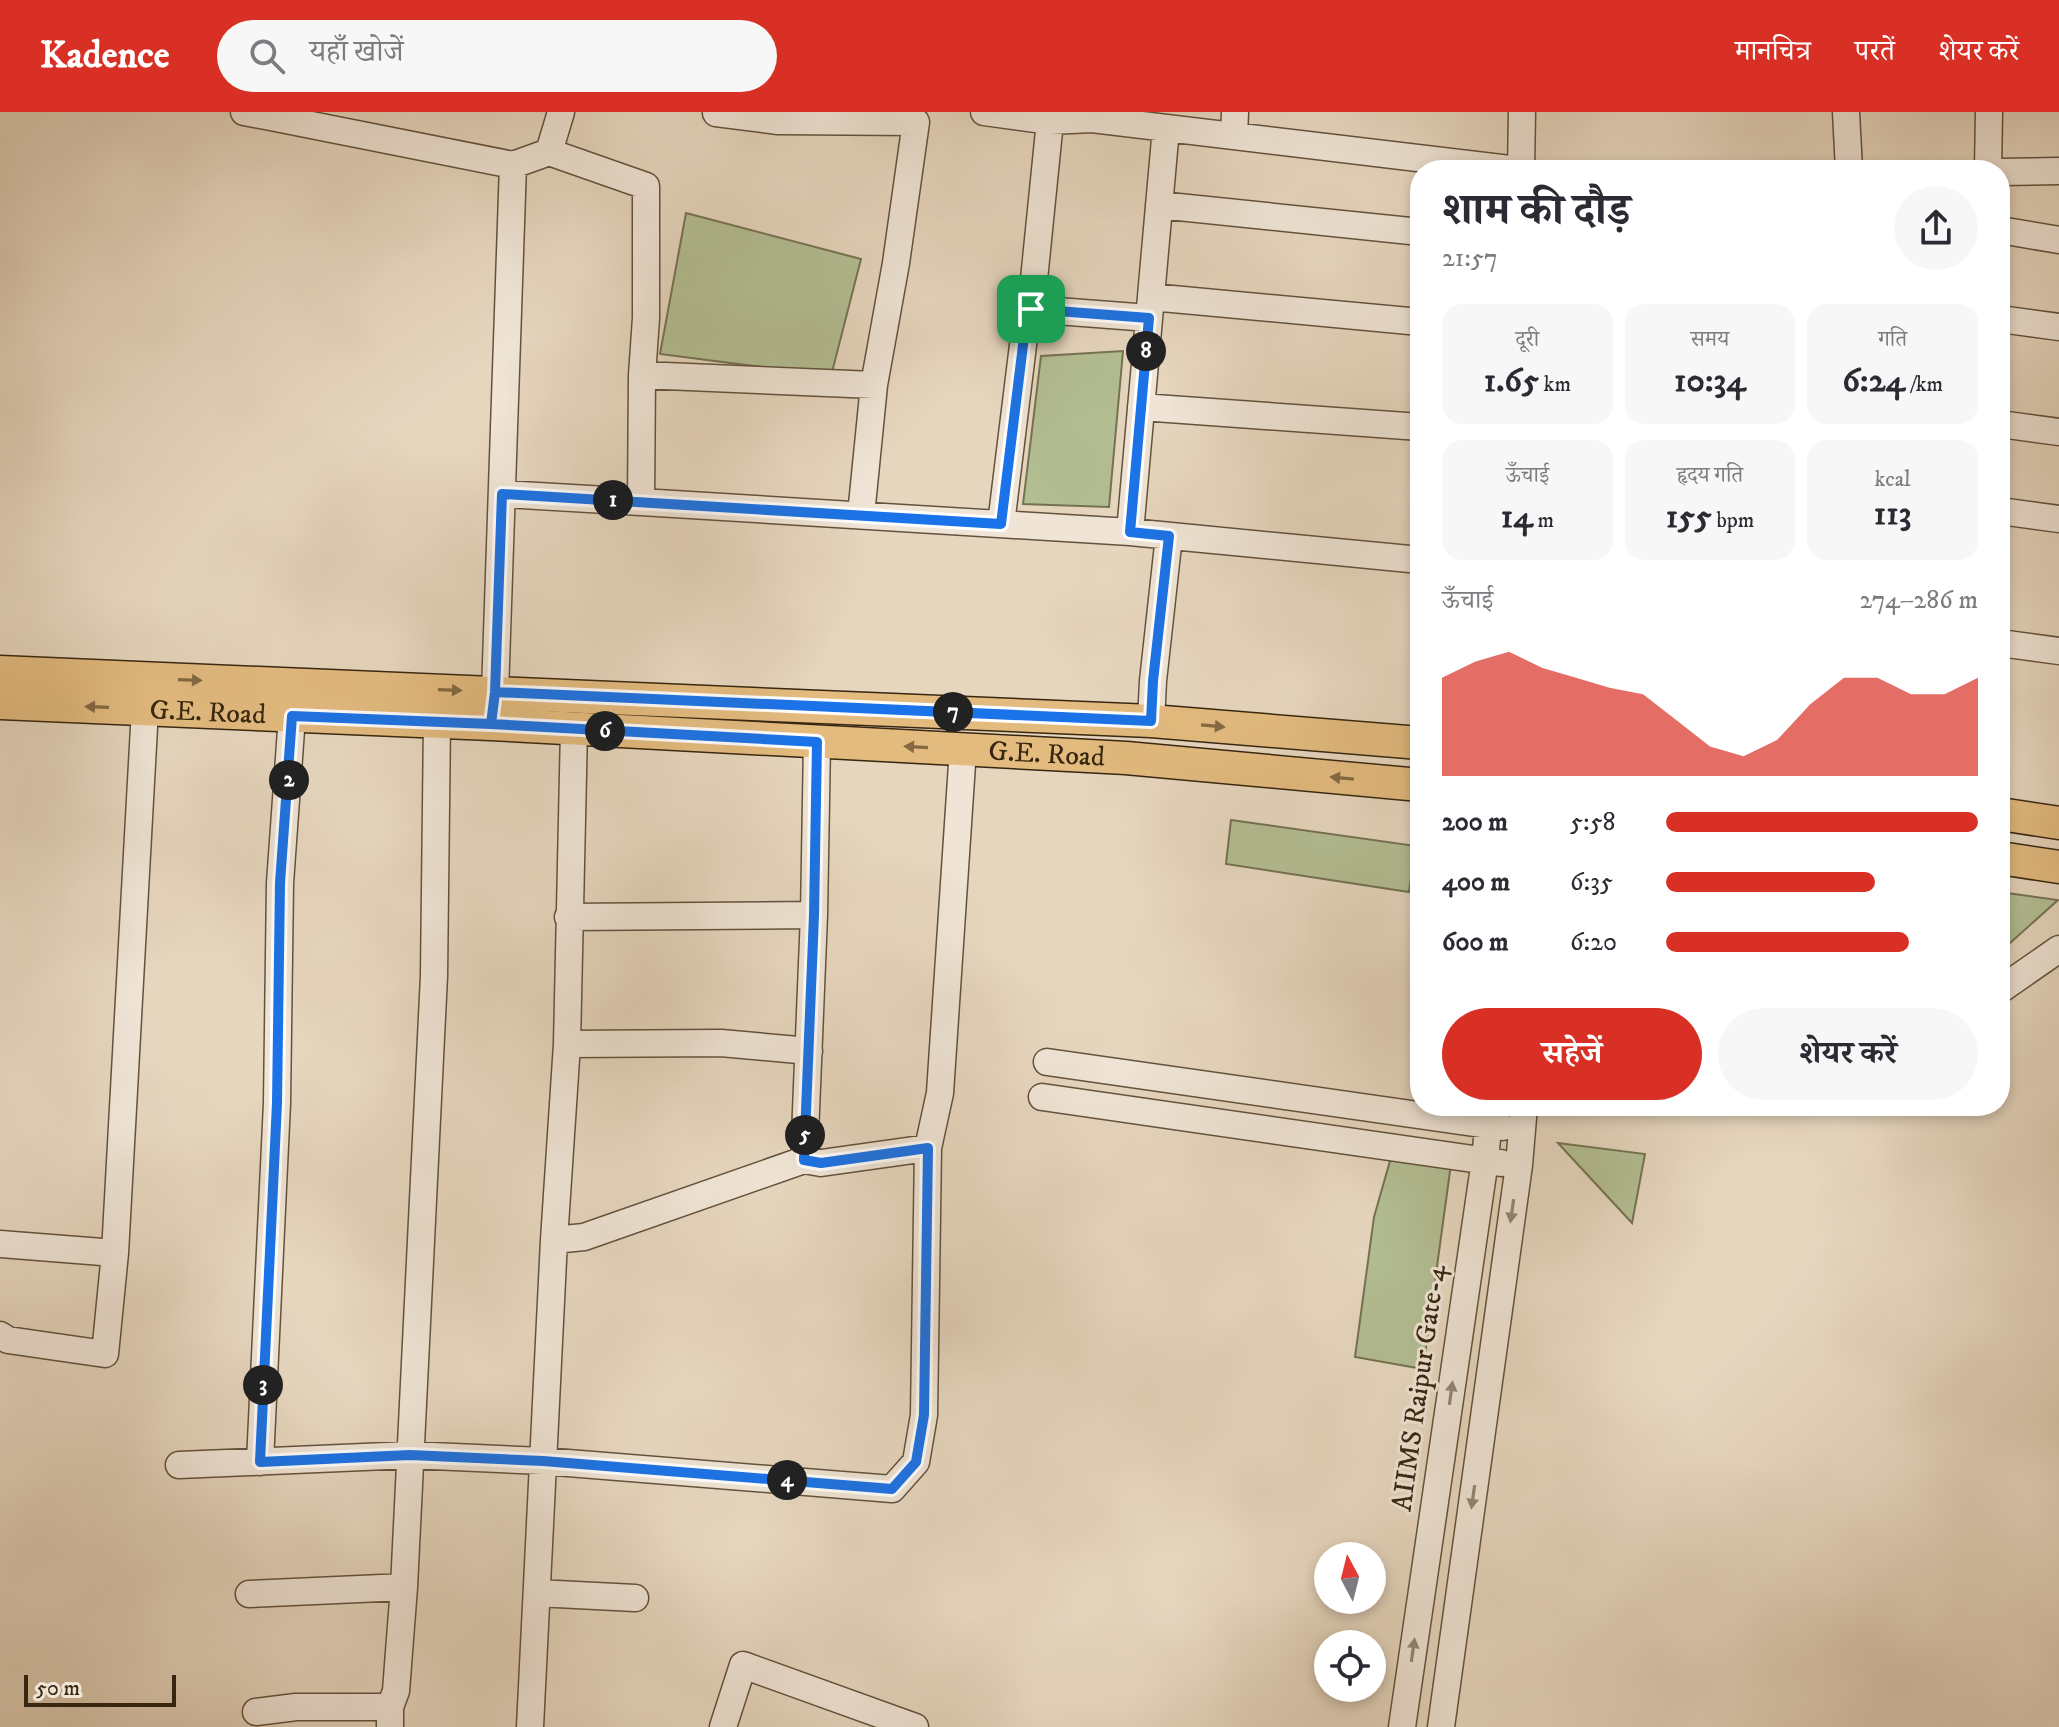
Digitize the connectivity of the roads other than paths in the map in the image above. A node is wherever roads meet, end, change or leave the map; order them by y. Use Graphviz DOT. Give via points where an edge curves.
graph roads {
  1 [pos="244,112"];
  2 [pos="561,112"];
  3 [pos="984,112"];
  4 [pos="1522,112"];
  5 [pos="1846,112"];
  6 [pos="1989,112"];
  7 [pos="716,113"];
  8 [pos="271,114"];
  9 [pos="1092,116"];
  10 [pos="1050,121"];
  11 [pos="1235,124"];
  12 [pos="1166,128"];
  13 [pos="549,152"];
  14 [pos="1458,160"];
  15 [pos="1520,160"];
  16 [pos="1848,160"];
  17 [pos="1988,160"];
  18 [pos="513,165"];
  19 [pos="2059,171"];
  20 [pos="2010,172"];
  21 [pos="1159,205"];
  22 [pos="1410,231"];
  23 [pos="2010,232"];
  24 [pos="2059,240"];
  25 [pos="1150,308"];
  26 [pos="1031,309"];
  27 [pos="2010,320"];
  28 [pos="1410,321"];
  29 [pos="2059,327"];
  30 [pos="642,375"];
  31 [pos="874,385"];
  32 [pos="1141,407"];
  33 [pos="2010,425"];
  34 [pos="1410,426"];
  35 [pos="2059,432"];
  36 [pos="502,494"];
  37 [pos="641,502"];
  38 [pos="2010,512"];
  39 [pos="861,515"];
  40 [pos="2059,519"];
  41 [pos="1001,524"];
  42 [pos="1130,532"];
  43 [pos="1169,536"];
  44 [pos="1410,559"];
  45 [pos="2010,644"];
  46 [pos="2059,651"];
  47 [pos="0,672"];
  48 [pos="495,692"];
  49 [pos="0,703"];
  50 [pos="145,709"];
  51 [pos="292,716"];
  52 [pos="1151,721"];
  53 [pos="437,722"];
  54 [pos="491,724"];
  55 [pos="574,729"];
  56 [pos="817,742"];
  57 [pos="1410,742"];
  58 [pos="963,749"];
  59 [pos="1410,784"];
  60 [pos="2010,816"];
  61 [pos="2059,823"];
  62 [pos="2010,860"];
  63 [pos="2059,867"];
  64 [pos="814,915"];
  65 [pos="568,917"];
  66 [pos="2059,949"];
  67 [pos="2010,983"];
  68 [pos="567,1044"];
  69 [pos="809,1051"];
  70 [pos="1047,1062"];
  71 [pos="1042,1097"];
  72 [pos="1410,1106"];
  73 [pos="1489,1116"];
  74 [pos="1524,1118"];
  75 [pos="928,1148"];
  76 [pos="804,1160"];
  77 [pos="1485,1160"];
  78 [pos="1519,1165"];
  79 [pos="554,1240"];
  80 [pos="0,1244"];
  81 [pos="115,1253"];
  82 [pos="0,1335"];
  83 [pos="410,1455"];
  84 [pos="543,1461"];
  85 [pos="260,1462"];
  86 [pos="179,1465"];
  87 [pos="404,1587"];
  88 [pos="537,1593"];
  89 [pos="249,1594"];
  90 [pos="635,1598"];
  91 [pos="256,1712"];
  92 [pos="390,1717"];
  93 [pos="530,1727"];
  94 [pos="723,1727"];
  95 [pos="915,1727"];
  96 [pos="1402,1727"];
  97 [pos="1441,1727"];
  1 -- 8 [label="street"];
  2 -- 13 [label="street"];
  3 -- 10 [label="street"];
  4 -- 15 [label="street"];
  5 -- 16 [label="street"];
  6 -- 17 [label="street"];
  7 -- 31 [label="street" via="778,121 916,122"];
  8 -- 18 [label="street"];
  9 -- 10 [label="street"];
  9 -- 12 [label="street"];
  10 -- 26 [label="street"];
  11 -- 12 [label="street"];
  11 -- 14 [label="street"];
  12 -- 21 [label="street"];
  13 -- 18 [label="street"];
  13 -- 30 [label="street" via="646,186"];
  18 -- 36 [label="street"];
  19 -- 20 [label="street"];
  21 -- 22 [label="street"];
  21 -- 25 [label="street"];
  23 -- 24 [label="street"];
  25 -- 26 [label="street"];
  25 -- 28 [label="street"];
  25 -- 32 [label="street"];
  26 -- 41 [label="street"];
  27 -- 29 [label="street"];
  30 -- 31 [label="street"];
  30 -- 37 [label="street"];
  31 -- 39 [label="street"];
  32 -- 34 [label="street"];
  32 -- 42 [label="street"];
  33 -- 35 [label="street"];
  36 -- 37 [label="street"];
  36 -- 48 [label="street"];
  37 -- 39 [label="street"];
  38 -- 40 [label="street"];
  39 -- 41 [label="street"];
  41 -- 42 [label="street"];
  42 -- 43 [label="street"];
  43 -- 44 [label="street"];
  43 -- 52 [label="street"];
  45 -- 46 [label="street"];
  47 -- 48 [label="main road, one-way"];
  48 -- 52 [label="main road"];
  48 -- 54 [label="street"];
  50 -- 49 [label="main road, G.E. Road, one-way"];
  50 -- 51 [label="main road, G.E. Road"];
  50 -- 81 [label="street"];
  51 -- 53 [label="main road, G.E. Road"];
  51 -- 85 [label="street" via="280,883 277,1103"];
  52 -- 57 [label="main road, one-way"];
  53 -- 54 [label="main road, G.E. Road"];
  53 -- 83 [label="street" via="434,976"];
  54 -- 55 [label="main road, G.E. Road"];
  55 -- 56 [label="main road, G.E. Road"];
  55 -- 65 [label="street"];
  58 -- 56 [label="main road, G.E. Road, one-way"];
  56 -- 64 [label="street"];
  59 -- 58 [label="main road, G.E. Road, one-way"];
  58 -- 75 [label="street" via="940,1093"];
  60 -- 61 [label="main road"];
  62 -- 63 [label="main road"];
  64 -- 65 [label="street"];
  64 -- 69 [label="street"];
  65 -- 68 [label="street"];
  66 -- 67 [label="street"];
  68 -- 69 [label="street" via="721,1043"];
  68 -- 79 [label="street"];
  69 -- 76 [label="street"];
  70 -- 72 [label="street"];
  71 -- 77 [label="street"];
  73 -- 74 [label="street"];
  73 -- 77 [label="street, AIIMS Raipur Gate-4"];
  74 -- 78 [label="street"];
  75 -- 76 [label="street" via="821,1163"];
  75 -- 84 [label="street" via="924,1415 916,1462 892,1489"];
  76 -- 79 [label="street" via="584,1237"];
  77 -- 78 [label="street"];
  96 -- 77 [label="street, AIIMS Raipur Gate-4, one-way"];
  78 -- 97 [label="street, one-way"];
  79 -- 84 [label="street"];
  80 -- 81 [label="street"];
  81 -- 82 [label="street" via="105,1354"];
  83 -- 84 [label="street"];
  83 -- 85 [label="street"];
  83 -- 87 [label="street"];
  84 -- 88 [label="street"];
  85 -- 86 [label="street"];
  87 -- 89 [label="street"];
  87 -- 92 [label="street"];
  88 -- 90 [label="street"];
  88 -- 93 [label="street"];
  91 -- 92 [label="street" via="296,1707"];
  94 -- 95 [label="street" via="743,1665"];
}
